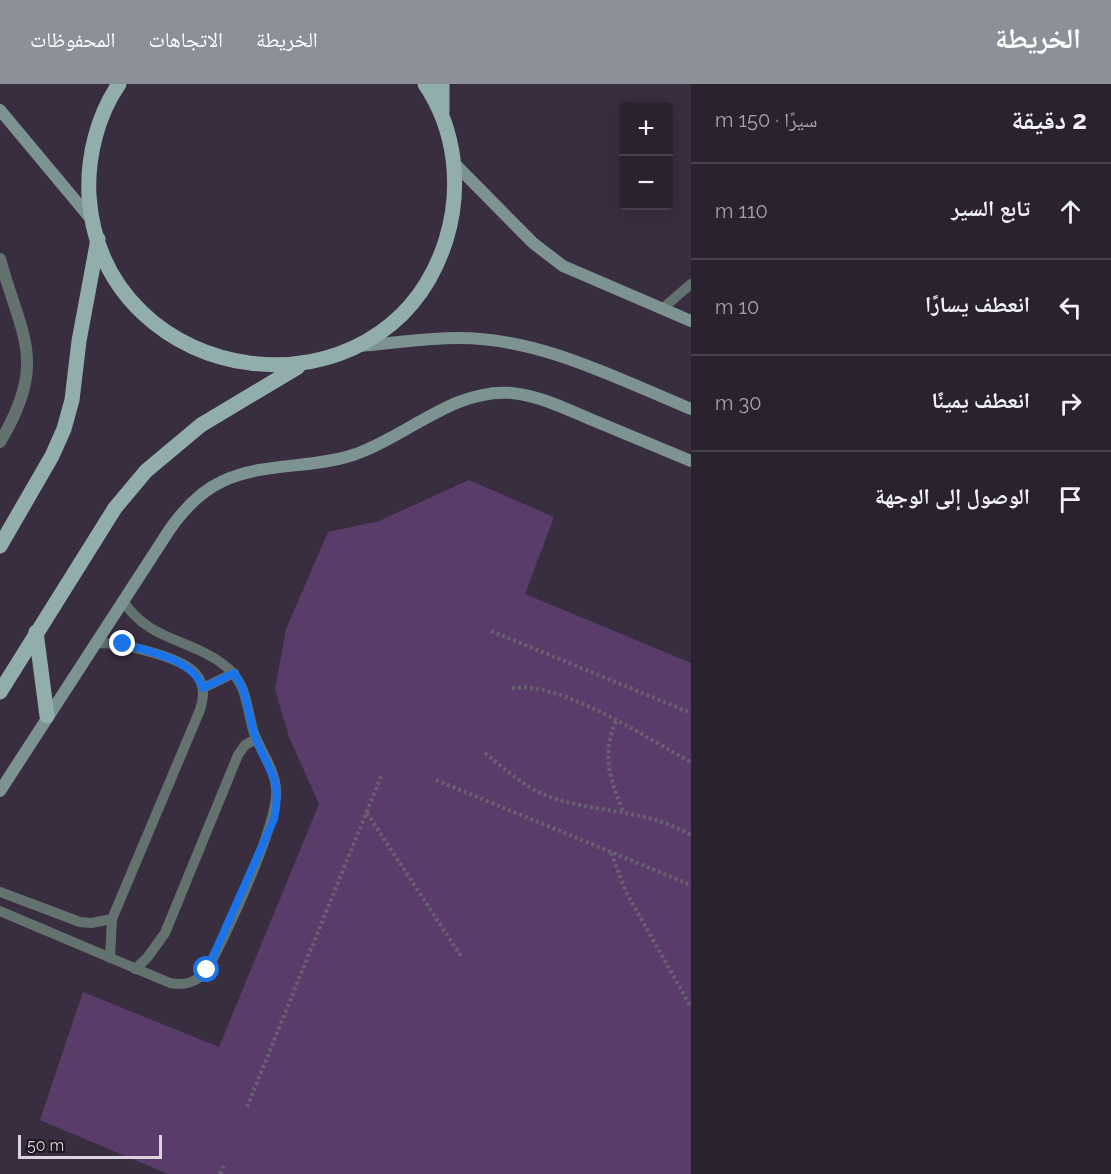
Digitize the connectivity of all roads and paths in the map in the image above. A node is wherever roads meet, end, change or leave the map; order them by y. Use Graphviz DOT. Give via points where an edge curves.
graph roads {
  1 [pos="119,84"];
  2 [pos="425,84"];
  3 [pos="442,84"];
  4 [pos="0,110"];
  5 [pos="442,116"];
  6 [pos="454,163"];
  7 [pos="91,219"];
  8 [pos="98,239"];
  9 [pos="0,259"];
  10 [pos="691,284"];
  11 [pos="662,309"];
  12 [pos="691,321"];
  13 [pos="357,346"];
  14 [pos="304,364"];
  15 [pos="691,410"];
  16 [pos="0,442"];
  17 [pos="691,460"];
  18 [pos="0,546"];
  19 [pos="123,600"];
  20 [pos="491,631"];
  21 [pos="36,632"];
  22 [pos="95,643"];
  23 [pos="234,673"];
  24 [pos="203,688"];
  25 [pos="512,688"];
  26 [pos="0,692"];
  27 [pos="691,713"];
  28 [pos="47,716"];
  29 [pos="616,721"];
  30 [pos="256,739"];
  31 [pos="485,753"];
  32 [pos="691,762"];
  33 [pos="382,774"];
  34 [pos="436,780"];
  35 [pos="0,791"];
  36 [pos="623,811"];
  37 [pos="367,812"];
  38 [pos="691,835"];
  39 [pos="611,852"];
  40 [pos="691,885"];
  41 [pos="0,892"];
  42 [pos="0,911"];
  43 [pos="112,919"];
  44 [pos="461,956"];
  45 [pos="110,958"];
  46 [pos="135,969"];
  47 [pos="691,1007"];
  48 [pos="247,1107"];
  49 [pos="224,1166"];
  50 [pos="220,1174"];
  1 -- 7 [label="main road" via="100,121 92,152"];
  2 -- 5 [label="main road"];
  3 -- 5 [label="main road"];
  4 -- 7 [label="street"];
  5 -- 6 [label="main road"];
  6 -- 11 [label="street" via="547,255 579,275"];
  6 -- 13 [label="main road" via="451,222 441,255 424,286 402,313"];
  7 -- 8 [label="main road"];
  8 -- 14 [label="main road" via="124,290 143,313 174,337 219,358 248,365"];
  8 -- 18 [label="main road" via="72,400 63,429 52,456"];
  9 -- 16 [label="street" via="23,328 27,359 20,405"];
  10 -- 11 [label="lane"];
  11 -- 12 [label="street"];
  13 -- 14 [label="main road"];
  13 -- 15 [label="street" via="460,338 523,346 585,366"];
  14 -- 21 [label="main road" via="201,425 146,471 115,508"];
  17 -- 19 [label="street" via="543,399 510,393 477,396 444,408 404,433 351,455 303,466 249,471 221,482 180,514"];
  19 -- 22 [label="street"];
  19 -- 23 [label="lane" via="145,627 214,658"];
  20 -- 27 [label="path"];
  21 -- 26 [label="main road"];
  21 -- 28 [label="main road"];
  22 -- 24 [label="lane" via="123,644 185,666"];
  22 -- 28 [label="street"];
  23 -- 24 [label="lane"];
  23 -- 30 [label="lane" via="246,695"];
  24 -- 43 [label="lane" via="200,710"];
  25 -- 29 [label="path" via="549,692"];
  28 -- 35 [label="street"];
  29 -- 32 [label="path"];
  29 -- 36 [label="path" via="608,738 608,762 612,786"];
  30 -- 46 [label="lane" via="238,755 165,933"];
  30 -- 46 [label="lane" via="275,779 276,809 211,963 202,976 178,985"];
  31 -- 36 [label="path" via="520,781 549,796 597,809"];
  33 -- 37 [label="path"];
  34 -- 39 [label="path"];
  36 -- 38 [label="path" via="674,825"];
  37 -- 44 [label="path"];
  37 -- 48 [label="path"];
  39 -- 40 [label="path"];
  39 -- 47 [label="path" via="626,892"];
  41 -- 43 [label="lane" via="80,922"];
  42 -- 45 [label="lane"];
  43 -- 45 [label="lane"];
  45 -- 46 [label="lane"];
  49 -- 50 [label="path"];
}
